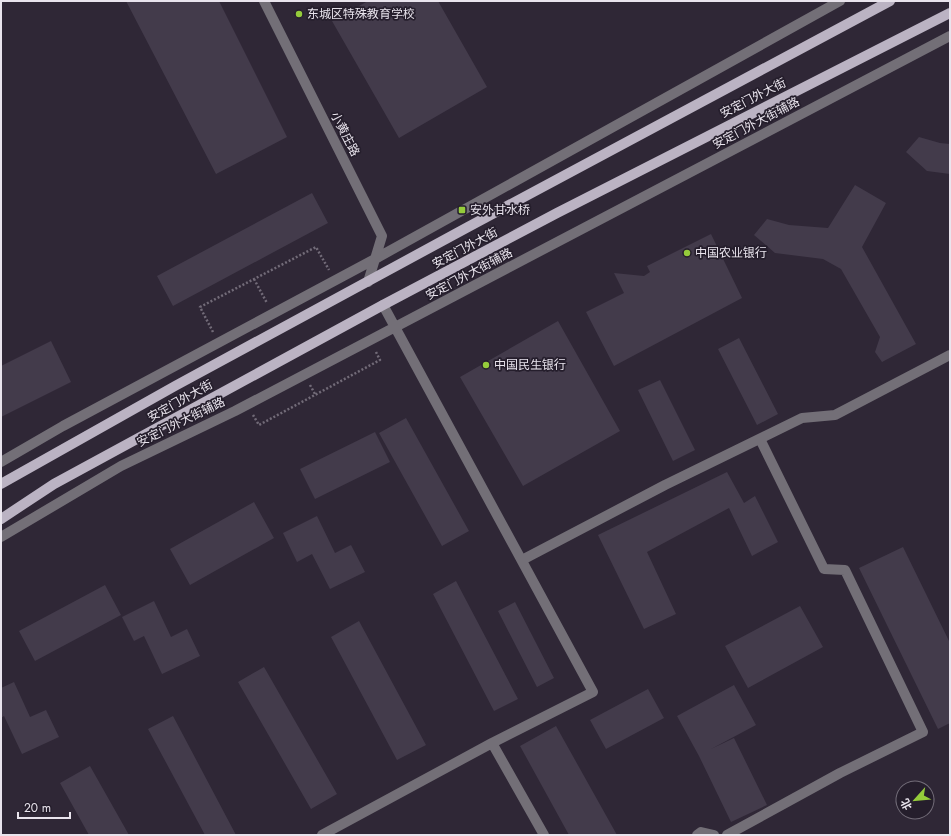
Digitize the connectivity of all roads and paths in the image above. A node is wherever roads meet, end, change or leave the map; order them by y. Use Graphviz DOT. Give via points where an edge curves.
graph roads {
  1 [pos="264,1"];
  2 [pos="840,1"];
  3 [pos="890,1"];
  4 [pos="950,13"];
  5 [pos="950,36"];
  6 [pos="375,259"];
  7 [pos="335,280"];
  8 [pos="368,282"];
  9 [pos="384,305"];
  10 [pos="395,327"];
  11 [pos="218,343"];
  12 [pos="950,355"];
  13 [pos="380,360"];
  14 [pos="259,425"];
  15 [pos="760,439"];
  16 [pos="1,462"];
  17 [pos="1,484"];
  18 [pos="1,519"];
  19 [pos="1,537"];
  20 [pos="522,560"];
  21 [pos="492,743"];
  22 [pos="322,835"];
  23 [pos="544,835"];
  24 [pos="697,835"];
  25 [pos="714,835"];
  26 [pos="727,835"];
  1 -- 6 [label="street, 小黄庄路" via="382,236"];
  2 -- 6 [label="street"];
  3 -- 8 [label="main road, 安定门外大街"];
  4 -- 9 [label="main road, 安定门外大街" via="557,213"];
  5 -- 10 [label="street, 安定门外大街辅路"];
  6 -- 7 [label="street"];
  6 -- 8 [label="street, 小黄庄路"];
  7 -- 11 [label="street"];
  7 -- 11 [label="path" via="316,247 200,308"];
  8 -- 17 [label="main road, 安定门外大街"];
  9 -- 10 [label="street"];
  9 -- 18 [label="main road, 安定门外大街" via="54,484"];
  10 -- 19 [label="street, 安定门外大街辅路" via="235,411 121,466"];
  10 -- 20 [label="street"];
  11 -- 16 [label="street"];
  12 -- 15 [label="street" via="836,414 802,418"];
  13 -- 14 [label="path"];
  15 -- 20 [label="street" via="665,485"];
  15 -- 26 [label="street" via="824,569 845,570 923,732 840,773"];
  20 -- 21 [label="street" via="593,692"];
  21 -- 22 [label="street"];
  21 -- 23 [label="street"];
  24 -- 25 [label="street" via="701,832"];
}
